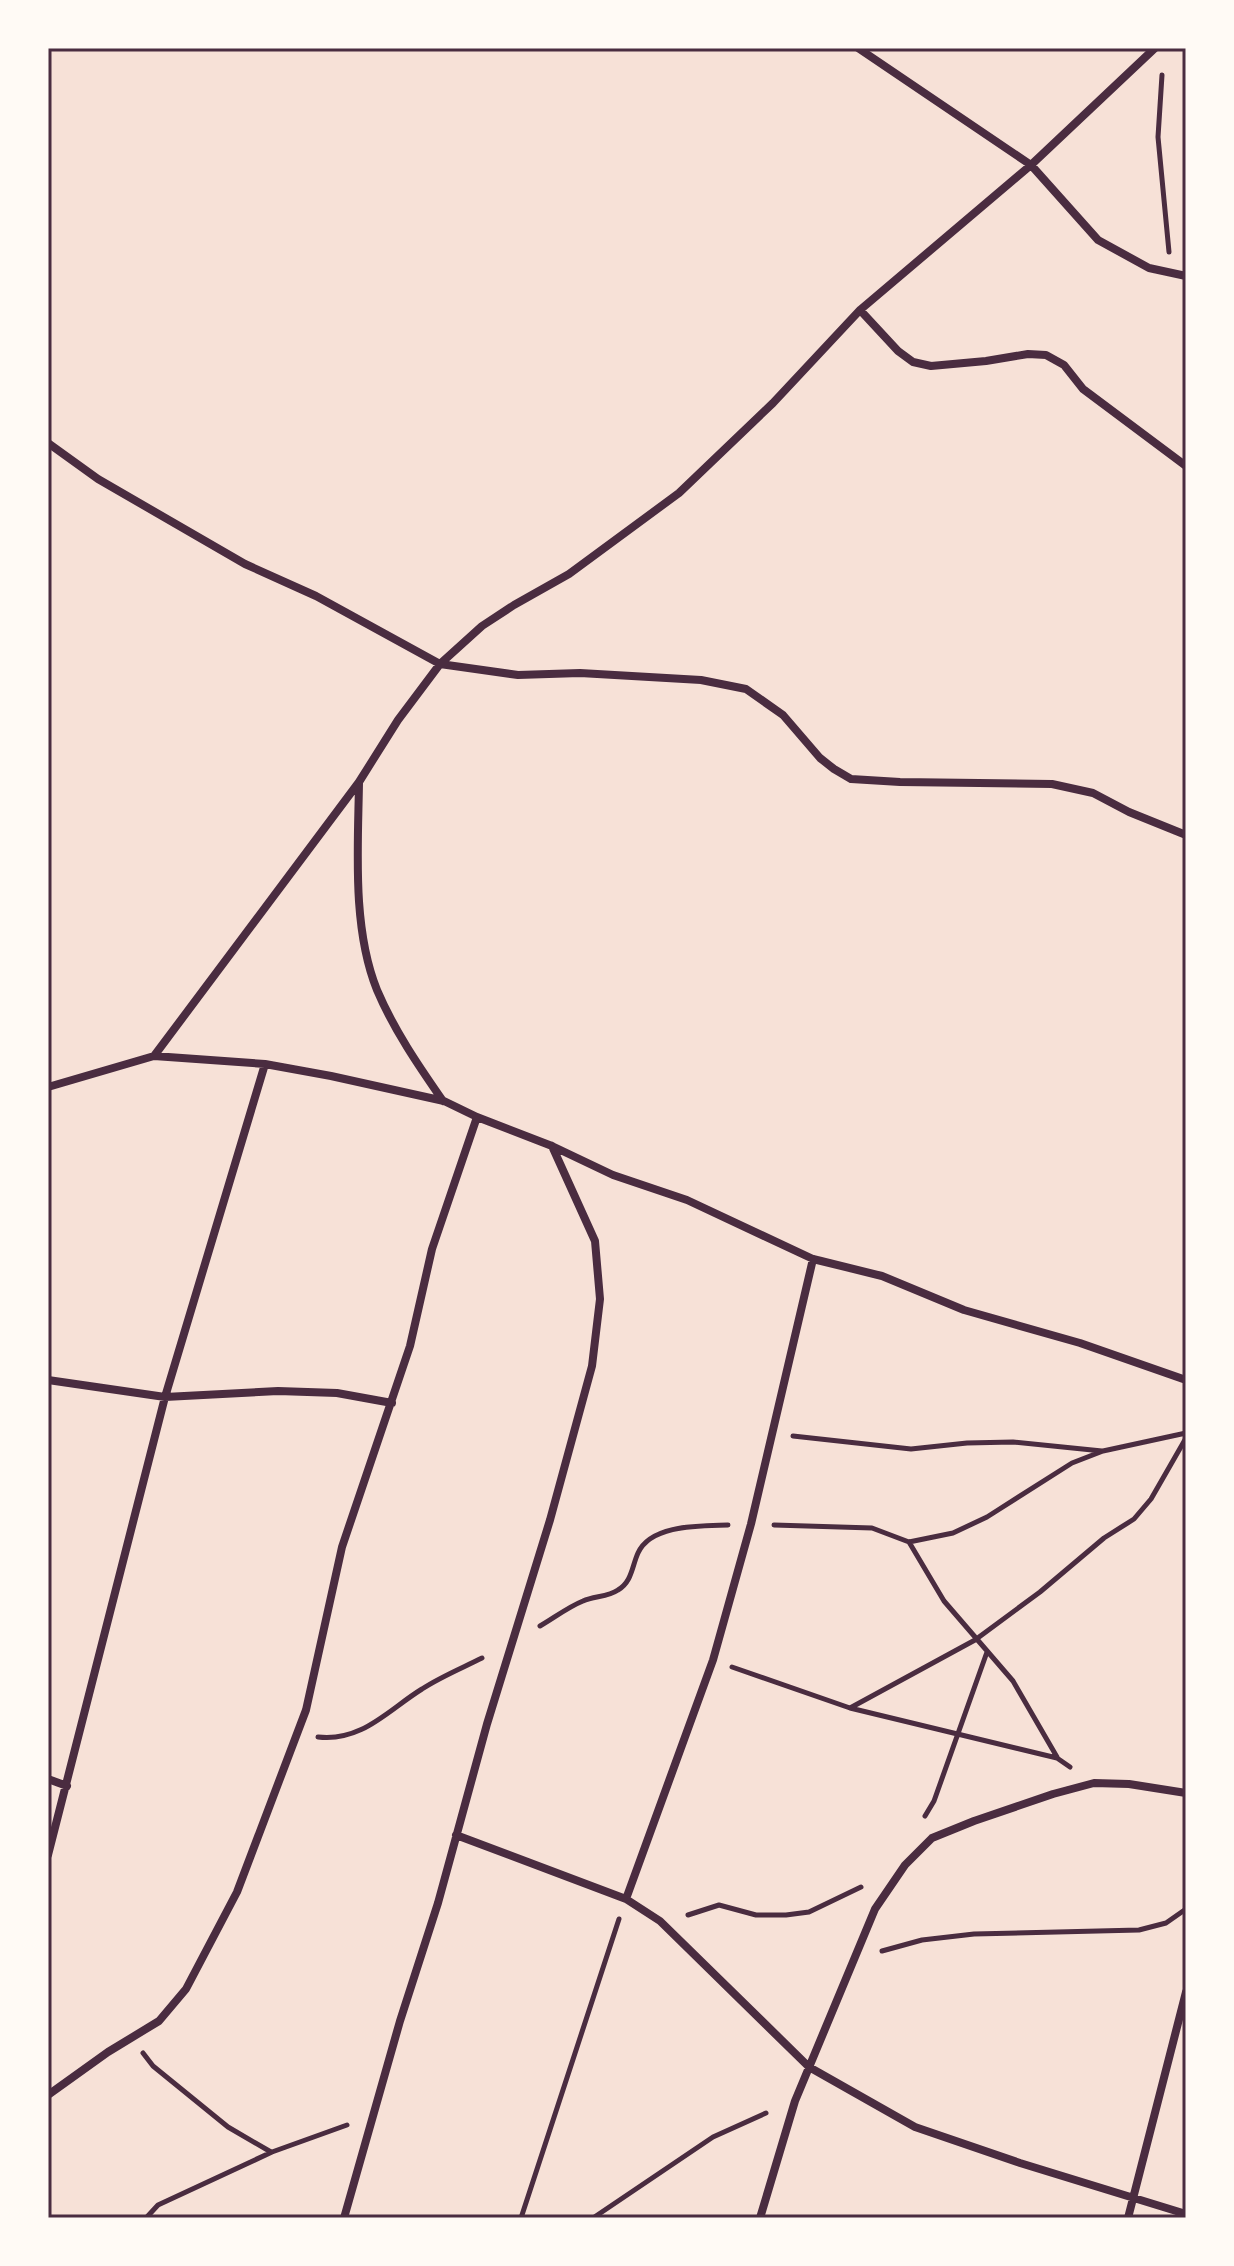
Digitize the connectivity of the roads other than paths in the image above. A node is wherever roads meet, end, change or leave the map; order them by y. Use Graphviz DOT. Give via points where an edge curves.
graph roads {
  1 [pos="858,48"];
  2 [pos="1155,48"];
  3 [pos="1031,165"];
  4 [pos="1186,276"];
  5 [pos="860,310"];
  6 [pos="48,443"];
  7 [pos="1185,466"];
  8 [pos="440,664"];
  9 [pos="359,782"];
  10 [pos="1186,835"];
  11 [pos="154,1056"];
  12 [pos="265,1064"];
  13 [pos="48,1087"];
  14 [pos="444,1101"];
  15 [pos="477,1117"];
  16 [pos="552,1146"];
  17 [pos="813,1259"];
  18 [pos="48,1380"];
  19 [pos="1186,1380"];
  20 [pos="165,1397"];
  21 [pos="392,1403"];
  22 [pos="48,1779"];
  23 [pos="67,1786"];
  24 [pos="1186,1793"];
  25 [pos="456,1835"];
  26 [pos="48,1855"];
  27 [pos="626,1899"];
  28 [pos="1186,1992"];
  29 [pos="809,2067"];
  30 [pos="48,2095"];
  31 [pos="1132,2199"];
  32 [pos="1186,2214"];
  33 [pos="344,2218"];
  34 [pos="760,2218"];
  35 [pos="1128,2218"];
  1 -- 3 [label="street"];
  2 -- 3 [label="street"];
  3 -- 4 [label="street" via="1098,240 1149,268"];
  3 -- 5 [label="street"];
  5 -- 7 [label="street" via="913,362 931,366 1046,355"];
  5 -- 8 [label="street" via="679,493 569,574 482,626"];
  6 -- 8 [label="street" via="98,479 245,564"];
  8 -- 9 [label="street"];
  8 -- 10 [label="street" via="518,675 701,680 746,689 783,715 820,758 851,779 1052,784 1093,793"];
  9 -- 11 [label="street"];
  9 -- 14 [label="street" via="363,936 377,988 406,1048"];
  11 -- 12 [label="street"];
  11 -- 13 [label="street"];
  12 -- 14 [label="street"];
  12 -- 20 [label="street"];
  14 -- 15 [label="street"];
  15 -- 16 [label="street"];
  15 -- 21 [label="street" via="432,1249"];
  16 -- 17 [label="street" via="613,1175 687,1200"];
  16 -- 25 [label="street" via="595,1241 600,1299 592,1366"];
  17 -- 19 [label="street" via="882,1276 964,1310"];
  17 -- 27 [label="street" via="713,1660"];
  18 -- 20 [label="street"];
  20 -- 21 [label="street" via="337,1393"];
  20 -- 23 [label="street"];
  21 -- 30 [label="street" via="342,1547 306,1710 237,1892 186,1989 159,2021"];
  22 -- 23 [label="street"];
  23 -- 26 [label="street"];
  24 -- 29 [label="street" via="1094,1783 932,1838 905,1865 875,1909"];
  25 -- 27 [label="street"];
  25 -- 33 [label="street"];
  27 -- 29 [label="street" via="660,1921"];
  28 -- 31 [label="street"];
  29 -- 31 [label="street" via="915,2127"];
  29 -- 34 [label="street"];
  31 -- 32 [label="street"];
  31 -- 35 [label="street"];
}
